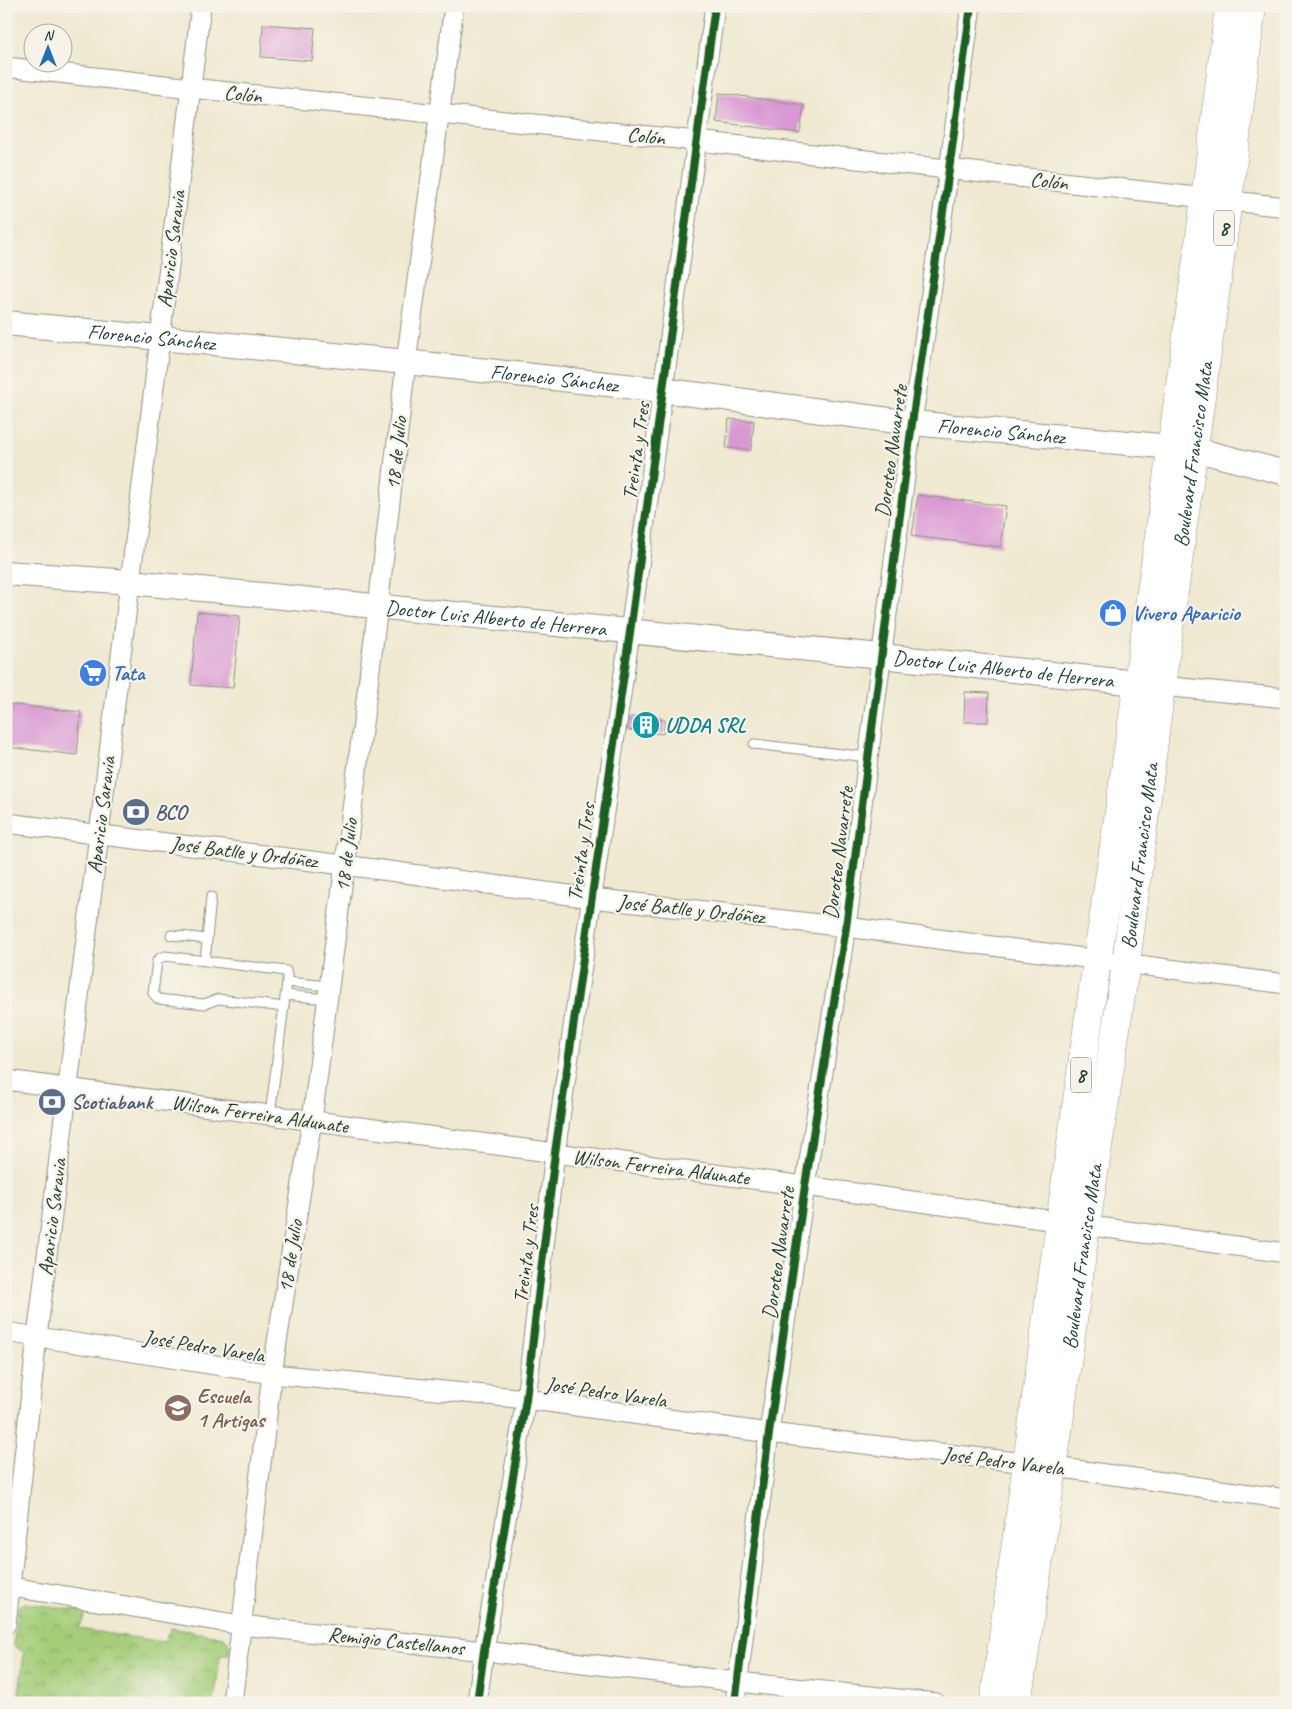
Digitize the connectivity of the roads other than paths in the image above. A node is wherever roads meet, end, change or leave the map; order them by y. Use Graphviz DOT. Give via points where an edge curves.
graph roads {
  1 [pos="201,6"];
  2 [pos="454,6"];
  3 [pos="715,6"];
  4 [pos="971,6"];
  5 [pos="1229,6"];
  6 [pos="1252,6"];
  7 [pos="6,66"];
  8 [pos="191,88"];
  9 [pos="440,114"];
  10 [pos="697,141"];
  11 [pos="949,170"];
  12 [pos="1217,200"];
  13 [pos="1286,207"];
  14 [pos="6,323"];
  15 [pos="160,339"];
  16 [pos="406,362"];
  17 [pos="662,390"];
  18 [pos="912,423"];
  19 [pos="1182,448"];
  20 [pos="1286,473"];
  21 [pos="6,573"];
  22 [pos="130,582"];
  23 [pos="378,607"];
  24 [pos="630,632"];
  25 [pos="881,656"];
  26 [pos="1150,685"];
  27 [pos="1286,698"];
  28 [pos="754,744"];
  29 [pos="868,757"];
  30 [pos="6,823"];
  31 [pos="99,835"];
  32 [pos="344,865"];
  33 [pos="211,898"];
  34 [pos="592,898"];
  35 [pos="846,927"];
  36 [pos="171,935"];
  37 [pos="207,939"];
  38 [pos="1098,960"];
  39 [pos="205,961"];
  40 [pos="1126,963"];
  41 [pos="287,982"];
  42 [pos="1286,984"];
  43 [pos="328,993"];
  44 [pos="285,995"];
  45 [pos="284,1007"];
  46 [pos="6,1080"];
  47 [pos="68,1088"];
  48 [pos="270,1115"];
  49 [pos="312,1120"];
  50 [pos="555,1153"];
  51 [pos="805,1186"];
  52 [pos="1073,1222"];
  53 [pos="1286,1253"];
  54 [pos="6,1332"];
  55 [pos="37,1337"];
  56 [pos="272,1374"];
  57 [pos="526,1399"];
  58 [pos="769,1434"];
  59 [pos="1040,1465"];
  60 [pos="1286,1499"];
  61 [pos="8,1587"];
  62 [pos="6,1624"];
  63 [pos="242,1625"];
  64 [pos="484,1651"];
  65 [pos="738,1682"];
  66 [pos="232,1703"];
  67 [pos="477,1703"];
  68 [pos="735,1703"];
  69 [pos="936,1703"];
  70 [pos="994,1703"];
  71 [pos="1016,1703"];
  1 -- 8 [label="street, Aparicio Saravia"];
  2 -- 9 [label="street, 18 de Julio"];
  3 -- 10 [label="street, Treinta y Tres"];
  4 -- 11 [label="street, Doroteo Navarrete"];
  5 -- 12 [label="main road, Boulevard Francisco Mata / 8"];
  6 -- 12 [label="main road, Boulevard Francisco Mata / 8"];
  7 -- 8 [label="street, Colón"];
  8 -- 9 [label="street, Colón"];
  8 -- 15 [label="street, Aparicio Saravia"];
  9 -- 10 [label="street, Colón"];
  9 -- 16 [label="street, 18 de Julio"];
  10 -- 11 [label="street, Colón"];
  10 -- 17 [label="street, Treinta y Tres"];
  11 -- 12 [label="street, Colón"];
  11 -- 18 [label="street, Doroteo Navarrete"];
  12 -- 13 [label="street, Colón"];
  12 -- 19 [label="main road, Boulevard Francisco Mata / 8"];
  14 -- 15 [label="street, Florencio Sánchez"];
  15 -- 16 [label="street, Florencio Sánchez"];
  15 -- 22 [label="street, Aparicio Saravia"];
  16 -- 17 [label="street, Florencio Sánchez"];
  16 -- 23 [label="street, 18 de Julio"];
  17 -- 18 [label="street, Florencio Sánchez"];
  17 -- 24 [label="street, Treinta y Tres"];
  18 -- 19 [label="street, Florencio Sánchez"];
  18 -- 25 [label="street, Doroteo Navarrete"];
  19 -- 20 [label="street, Florencio Sánchez"];
  19 -- 26 [label="main road, Boulevard Francisco Mata / 8"];
  21 -- 22 [label="street, Doctor Luis Alberto de Herrera"];
  22 -- 23 [label="street, Doctor Luis Alberto de Herrera"];
  22 -- 31 [label="street, Aparicio Saravia"];
  23 -- 24 [label="street, Doctor Luis Alberto de Herrera"];
  23 -- 32 [label="street, 18 de Julio"];
  24 -- 25 [label="street, Doctor Luis Alberto de Herrera"];
  24 -- 34 [label="street, Treinta y Tres"];
  25 -- 26 [label="street, Doctor Luis Alberto de Herrera"];
  25 -- 29 [label="street, Doroteo Navarrete"];
  26 -- 27 [label="street, Doctor Luis Alberto de Herrera"];
  26 -- 38 [label="main road, Boulevard Francisco Mata / 8"];
  26 -- 40 [label="main road, Boulevard Francisco Mata / 8"];
  28 -- 29 [label="lane"];
  29 -- 35 [label="street, Doroteo Navarrete"];
  30 -- 31 [label="street, José Batlle y Ordóñez"];
  31 -- 32 [label="street, José Batlle y Ordóñez"];
  31 -- 47 [label="street, Aparicio Saravia"];
  32 -- 34 [label="street, José Batlle y Ordóñez"];
  32 -- 43 [label="street, 18 de Julio"];
  33 -- 37 [label="lane"];
  34 -- 35 [label="street, José Batlle y Ordóñez"];
  34 -- 50 [label="street, Treinta y Tres"];
  35 -- 38 [label="street, José Batlle y Ordóñez"];
  35 -- 51 [label="street, Doroteo Navarrete"];
  36 -- 37 [label="lane"];
  37 -- 39 [label="lane"];
  38 -- 40 [label="street, José Batlle y Ordóñez"];
  38 -- 52 [label="main road, Boulevard Francisco Mata / 8"];
  39 -- 41 [label="lane" via="286,970"];
  39 -- 45 [label="lane" via="160,958 157,961 155,997 204,1004 218,999"];
  40 -- 42 [label="street, José Batlle y Ordóñez"];
  40 -- 52 [label="main road, Boulevard Francisco Mata / 8"];
  41 -- 43 [label="lane"];
  41 -- 44 [label="lane"];
  43 -- 44 [label="lane"];
  43 -- 49 [label="street, 18 de Julio"];
  44 -- 45 [label="lane"];
  45 -- 48 [label="lane"];
  46 -- 47 [label="street, Wilson Ferreira Aldunate"];
  47 -- 48 [label="street, Wilson Ferreira Aldunate"];
  47 -- 55 [label="street, Aparicio Saravia"];
  48 -- 49 [label="street, Wilson Ferreira Aldunate"];
  49 -- 50 [label="street, Wilson Ferreira Aldunate"];
  49 -- 56 [label="street, 18 de Julio"];
  50 -- 51 [label="street, Wilson Ferreira Aldunate"];
  50 -- 57 [label="street, Treinta y Tres"];
  51 -- 52 [label="street, Wilson Ferreira Aldunate"];
  51 -- 58 [label="street, Doroteo Navarrete"];
  52 -- 53 [label="street, Wilson Ferreira Aldunate"];
  52 -- 59 [label="main road, Boulevard Francisco Mata / 8"];
  54 -- 55 [label="street, José Pedro Varela"];
  55 -- 56 [label="street, José Pedro Varela"];
  55 -- 61 [label="street, Aparicio Saravia"];
  56 -- 57 [label="street, José Pedro Varela"];
  56 -- 63 [label="street, 18 de Julio"];
  57 -- 58 [label="street, José Pedro Varela"];
  57 -- 64 [label="street, Treinta y Tres"];
  58 -- 59 [label="street, José Pedro Varela"];
  58 -- 65 [label="street, Doroteo Navarrete"];
  59 -- 60 [label="street, José Pedro Varela"];
  59 -- 70 [label="main road, Boulevard Francisco Mata / 8"];
  59 -- 71 [label="main road, Boulevard Francisco Mata / 8"];
  61 -- 62 [label="street, Aparicio Saravia"];
  61 -- 63 [label="street, Remigio Castellanos"];
  63 -- 64 [label="street, Remigio Castellanos"];
  63 -- 66 [label="street, 18 de Julio"];
  64 -- 65 [label="street, Remigio Castellanos"];
  64 -- 67 [label="street, Treinta y Tres"];
  65 -- 68 [label="street, Doroteo Navarrete"];
  65 -- 69 [label="street, Remigio Castellanos"];
}
